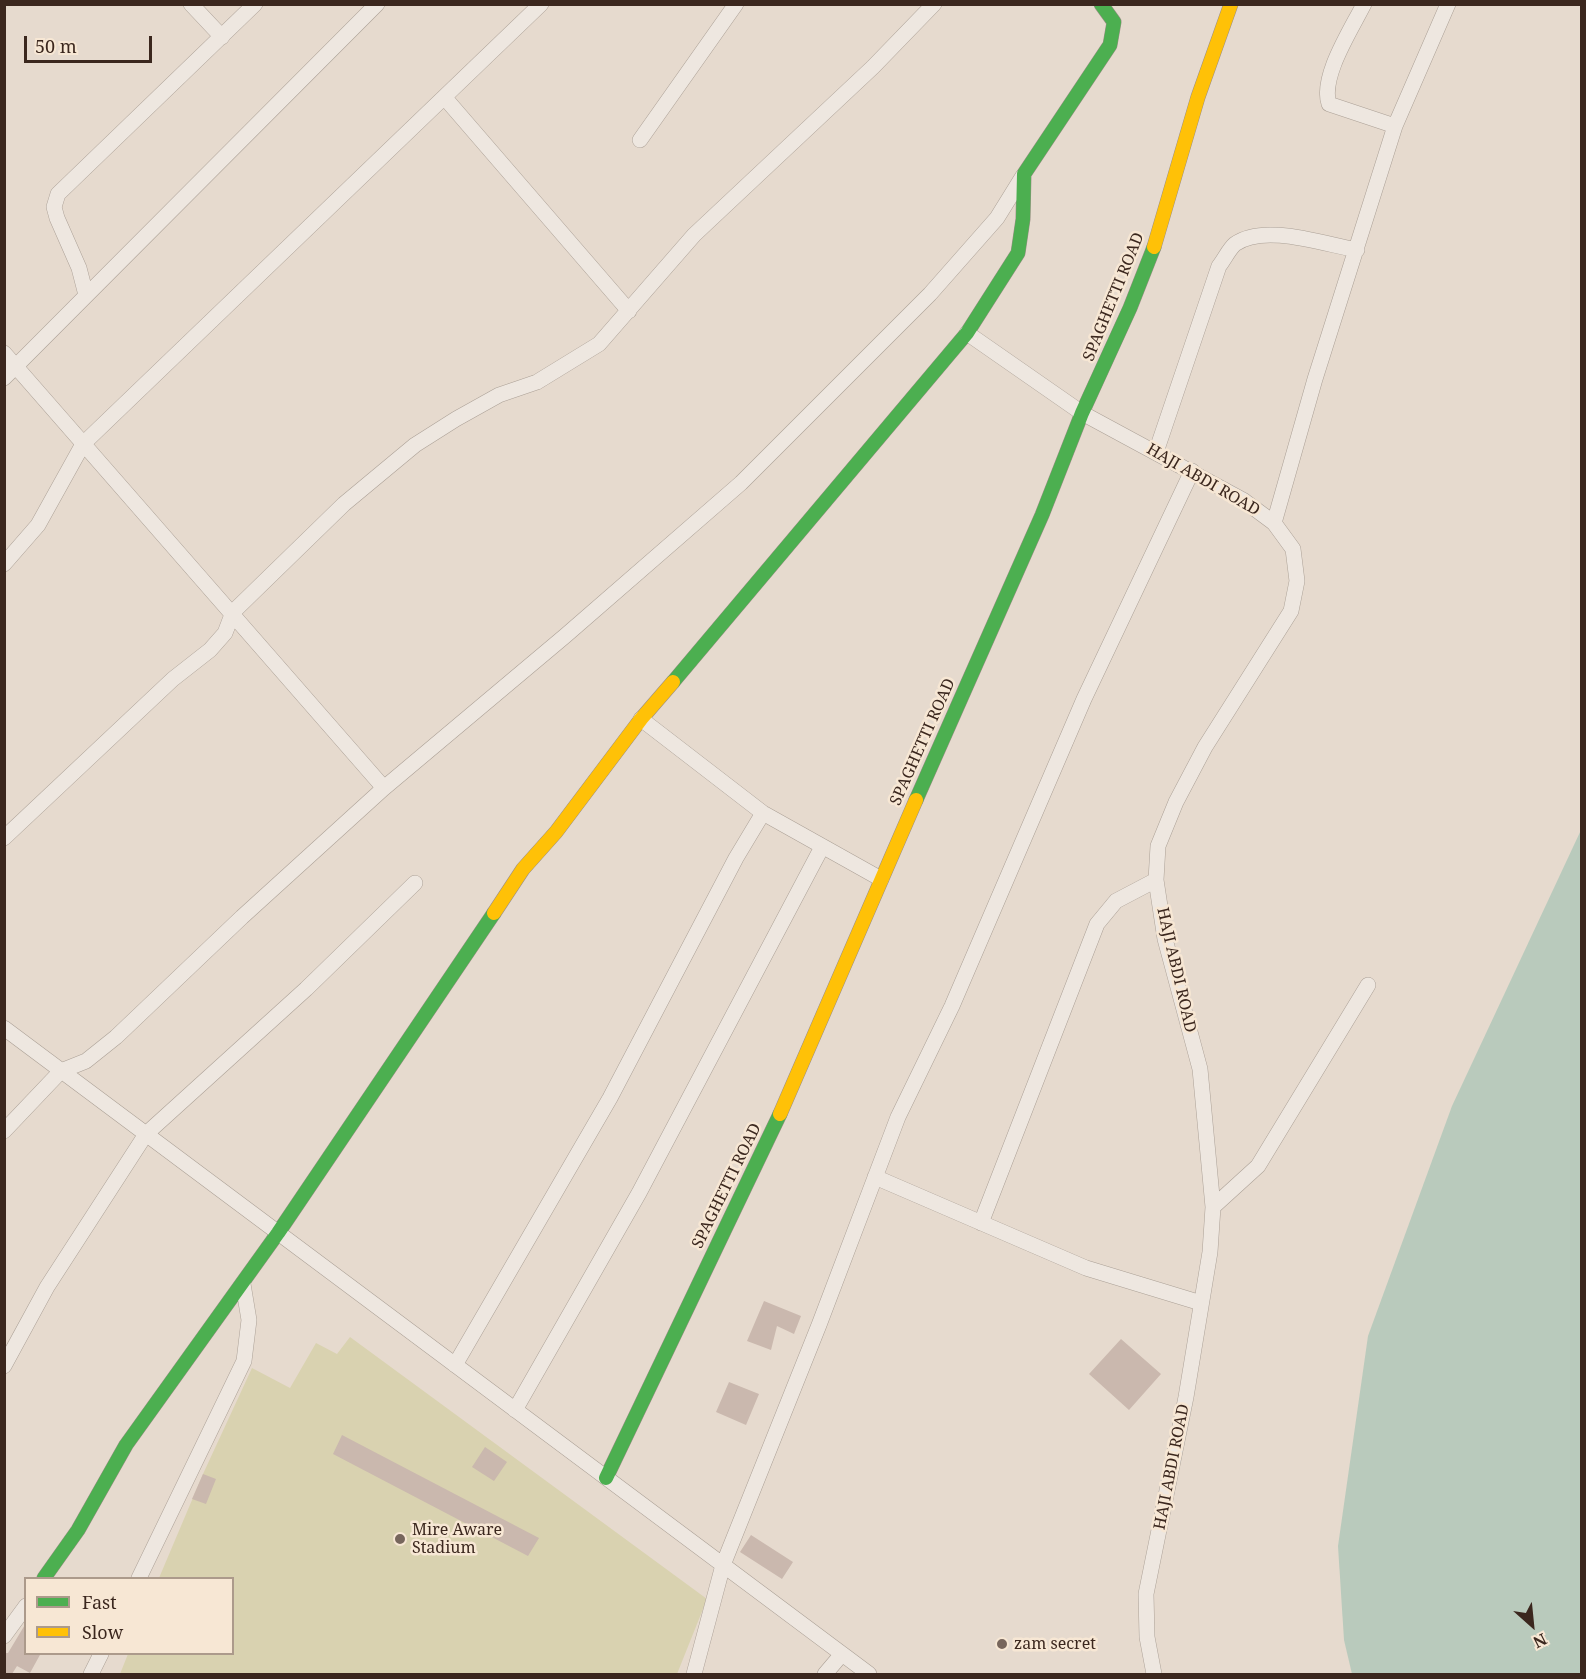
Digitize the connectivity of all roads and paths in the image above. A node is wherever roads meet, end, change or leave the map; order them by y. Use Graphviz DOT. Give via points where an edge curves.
graph roads {
  1 [pos="191,4"];
  2 [pos="255,4"];
  3 [pos="377,4"];
  4 [pos="736,4"];
  5 [pos="934,4"];
  6 [pos="1101,4"];
  7 [pos="1231,4"];
  8 [pos="1364,4"];
  9 [pos="1448,4"];
  10 [pos="539,5"];
  11 [pos="222,37"];
  12 [pos="445,98"];
  13 [pos="1395,126"];
  14 [pos="640,140"];
  15 [pos="1024,174"];
  16 [pos="1357,250"];
  17 [pos="86,295"];
  18 [pos="629,311"];
  19 [pos="967,333"];
  20 [pos="4,353"];
  21 [pos="16,366"];
  22 [pos="4,378"];
  23 [pos="1082,413"];
  24 [pos="83,444"];
  25 [pos="1156,452"];
  26 [pos="1192,471"];
  27 [pos="1274,523"];
  28 [pos="4,564"];
  29 [pos="233,612"];
  30 [pos="641,718"];
  31 [pos="384,788"];
  32 [pos="763,813"];
  33 [pos="4,838"];
  34 [pos="822,847"];
  35 [pos="881,879"];
  36 [pos="1156,880"];
  37 [pos="414,883"];
  38 [pos="1368,986"];
  39 [pos="4,1028"];
  40 [pos="61,1071"];
  41 [pos="4,1131"];
  42 [pos="146,1134"];
  43 [pos="875,1177"];
  44 [pos="1213,1207"];
  45 [pos="981,1223"];
  46 [pos="278,1233"];
  47 [pos="243,1284"];
  48 [pos="1202,1303"];
  49 [pos="455,1365"];
  50 [pos="4,1366"];
  51 [pos="515,1410"];
  52 [pos="606,1478"];
  53 [pos="723,1565"];
  54 [pos="45,1577"];
  55 [pos="139,1577"];
  56 [pos="24,1609"];
  57 [pos="4,1636"];
  58 [pos="842,1654"];
  59 [pos="100,1655"];
  60 [pos="91,1674"];
  61 [pos="694,1674"];
  62 [pos="825,1674"];
  63 [pos="869,1674"];
  64 [pos="1154,1674"];
  1 -- 11 [label="street"];
  2 -- 11 [label="street"];
  3 -- 17 [label="street"];
  4 -- 14 [label="street"];
  5 -- 18 [label="street" via="873,67 694,235"];
  6 -- 15 [label="street" via="1114,22 1110,45"];
  7 -- 23 [label="street, SPAGHETTI ROAD" via="1198,96 1154,246"];
  8 -- 13 [label="street" via="1325,93 1329,104"];
  9 -- 13 [label="street"];
  10 -- 12 [label="street"];
  11 -- 17 [label="street" via="55,200 57,218"];
  12 -- 18 [label="street"];
  12 -- 24 [label="street"];
  13 -- 16 [label="street"];
  15 -- 19 [label="street" via="1018,253"];
  15 -- 31 [label="street" via="997,218 930,294 741,483"];
  16 -- 25 [label="street" via="1277,234 1255,234 1234,245 1219,266"];
  16 -- 27 [label="street"];
  17 -- 21 [label="street"];
  18 -- 29 [label="street" via="599,344 564,368 490,400 415,445 344,504"];
  19 -- 23 [label="street, HAJI ABDI ROAD"];
  19 -- 30 [label="street"];
  20 -- 21 [label="street"];
  21 -- 22 [label="street"];
  21 -- 24 [label="street"];
  23 -- 25 [label="street, HAJI ABDI ROAD"];
  23 -- 35 [label="street, SPAGHETTI ROAD" via="1042,515"];
  24 -- 28 [label="street" via="38,525"];
  24 -- 29 [label="street"];
  25 -- 26 [label="street, HAJI ABDI ROAD"];
  26 -- 27 [label="street, HAJI ABDI ROAD"];
  26 -- 43 [label="street" via="1084,699"];
  27 -- 36 [label="street, HAJI ABDI ROAD" via="1293,549 1297,581 1291,611 1204,747 1176,802 1158,846"];
  29 -- 31 [label="street"];
  29 -- 33 [label="street" via="225,633 210,650 173,679"];
  30 -- 32 [label="street"];
  30 -- 46 [label="street" via="524,869"];
  31 -- 40 [label="street" via="116,1037 86,1060"];
  32 -- 34 [label="street"];
  32 -- 49 [label="street" via="735,858 610,1098"];
  34 -- 35 [label="street"];
  34 -- 51 [label="street" via="639,1193"];
  35 -- 52 [label="street, SPAGHETTI ROAD" via="783,1109"];
  36 -- 44 [label="street, HAJI ABDI ROAD" via="1165,939 1200,1069"];
  36 -- 45 [label="street" via="1116,901 1097,924"];
  37 -- 42 [label="street" via="306,989"];
  38 -- 44 [label="street" via="1258,1166"];
  39 -- 40 [label="street"];
  40 -- 41 [label="street"];
  40 -- 42 [label="street"];
  42 -- 46 [label="street"];
  42 -- 50 [label="street" via="47,1287"];
  43 -- 45 [label="street"];
  43 -- 53 [label="street"];
  44 -- 48 [label="street, HAJI ABDI ROAD"];
  45 -- 48 [label="street" via="1086,1268"];
  46 -- 47 [label="street"];
  46 -- 49 [label="street"];
  47 -- 54 [label="street" via="126,1444 78,1530"];
  47 -- 55 [label="street" via="249,1320 244,1361"];
  48 -- 64 [label="street, HAJI ABDI ROAD" via="1146,1594 1147,1637"];
  49 -- 51 [label="street"];
  51 -- 52 [label="street"];
  52 -- 53 [label="street"];
  53 -- 58 [label="street"];
  53 -- 61 [label="street"];
  56 -- 57 [label="street"];
  58 -- 62 [label="street"];
  58 -- 63 [label="street"];
  59 -- 60 [label="street"];
}
